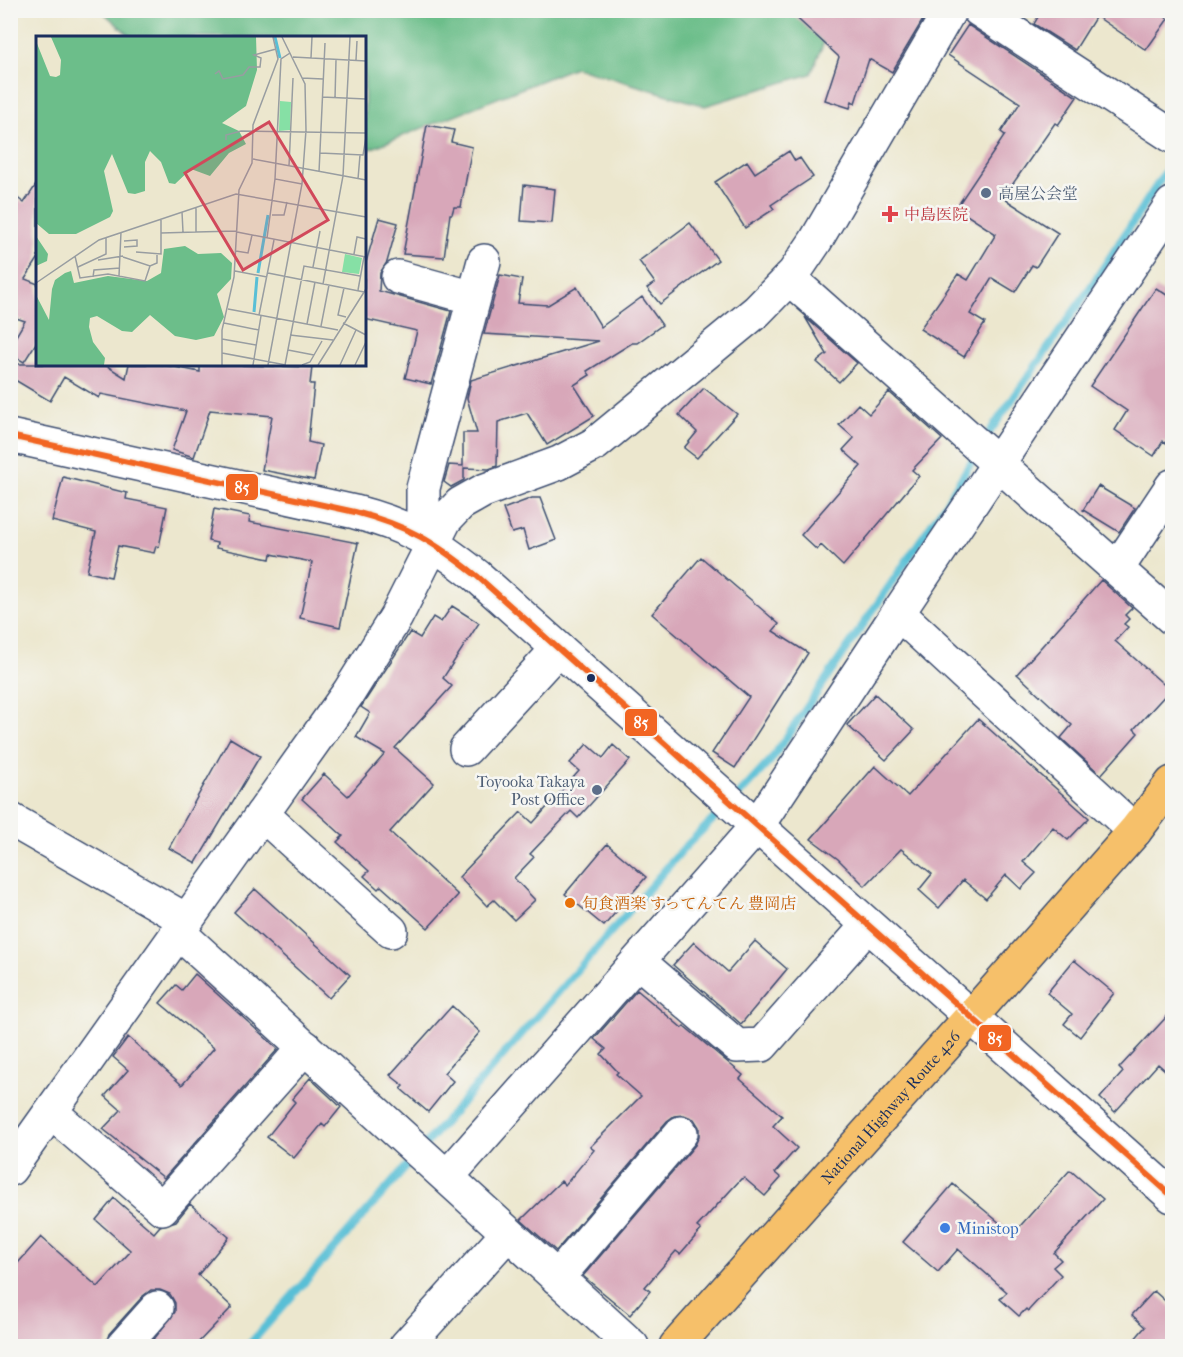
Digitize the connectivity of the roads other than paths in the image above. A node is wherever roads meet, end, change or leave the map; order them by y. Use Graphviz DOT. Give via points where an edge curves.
graph roads {
  1 [pos="950,10"];
  2 [pos="979,10"];
  3 [pos="1171,135"];
  4 [pos="1173,204"];
  5 [pos="484,261"];
  6 [pos="398,277"];
  7 [pos="789,278"];
  8 [pos="474,298"];
  9 [pos="10,436"];
  10 [pos="996,461"];
  11 [pos="1173,486"];
  12 [pos="435,543"];
  13 [pos="1117,569"];
  14 [pos="898,613"];
  15 [pos="1173,618"];
  16 [pos="558,649"];
  17 [pos="466,750"];
  18 [pos="1173,783"];
  19 [pos="262,814"];
  20 [pos="10,819"];
  21 [pos="751,820"];
  22 [pos="1135,831"];
  23 [pos="181,925"];
  24 [pos="868,925"];
  25 [pos="391,931"];
  26 [pos="638,961"];
  27 [pos="971,1017"];
  28 [pos="305,1047"];
  29 [pos="51,1112"];
  30 [pos="681,1133"];
  31 [pos="10,1169"];
  32 [pos="440,1171"];
  33 [pos="1173,1196"];
  34 [pos="508,1233"];
  35 [pos="557,1278"];
  36 [pos="157,1308"];
  37 [pos="123,1347"];
  38 [pos="406,1347"];
  39 [pos="632,1347"];
  40 [pos="676,1347"];
  1 -- 7 [label="street" via="815,242"];
  2 -- 3 [label="street"];
  4 -- 10 [label="street"];
  5 -- 8 [label="street"];
  6 -- 8 [label="street"];
  7 -- 10 [label="street"];
  7 -- 12 [label="street" via="757,311 613,431 568,459 470,497 452,511"];
  8 -- 12 [label="street" via="423,488 423,515"];
  9 -- 12 [label="street" via="355,512 406,527"];
  10 -- 13 [label="street"];
  10 -- 14 [label="street"];
  11 -- 13 [label="street"];
  12 -- 16 [label="street"];
  12 -- 19 [label="street" via="376,651"];
  13 -- 15 [label="street"];
  14 -- 21 [label="street"];
  14 -- 22 [label="street"];
  16 -- 17 [label="street"];
  16 -- 21 [label="street"];
  18 -- 22 [label="highway, National Highway Route 426"];
  19 -- 23 [label="street"];
  19 -- 25 [label="street"];
  20 -- 23 [label="street"];
  21 -- 24 [label="street"];
  21 -- 26 [label="street"];
  22 -- 27 [label="highway, National Highway Route 426"];
  23 -- 28 [label="street"];
  23 -- 29 [label="street"];
  24 -- 26 [label="street" via="762,1045 737,1046"];
  24 -- 27 [label="street"];
  26 -- 32 [label="street"];
  27 -- 33 [label="street"];
  27 -- 40 [label="highway, National Highway Route 426"];
  28 -- 29 [label="street" via="162,1208"];
  28 -- 32 [label="street"];
  29 -- 31 [label="street"];
  30 -- 35 [label="street"];
  32 -- 34 [label="street"];
  34 -- 35 [label="street"];
  34 -- 38 [label="street"];
  35 -- 39 [label="street"];
  36 -- 37 [label="street"];
}
